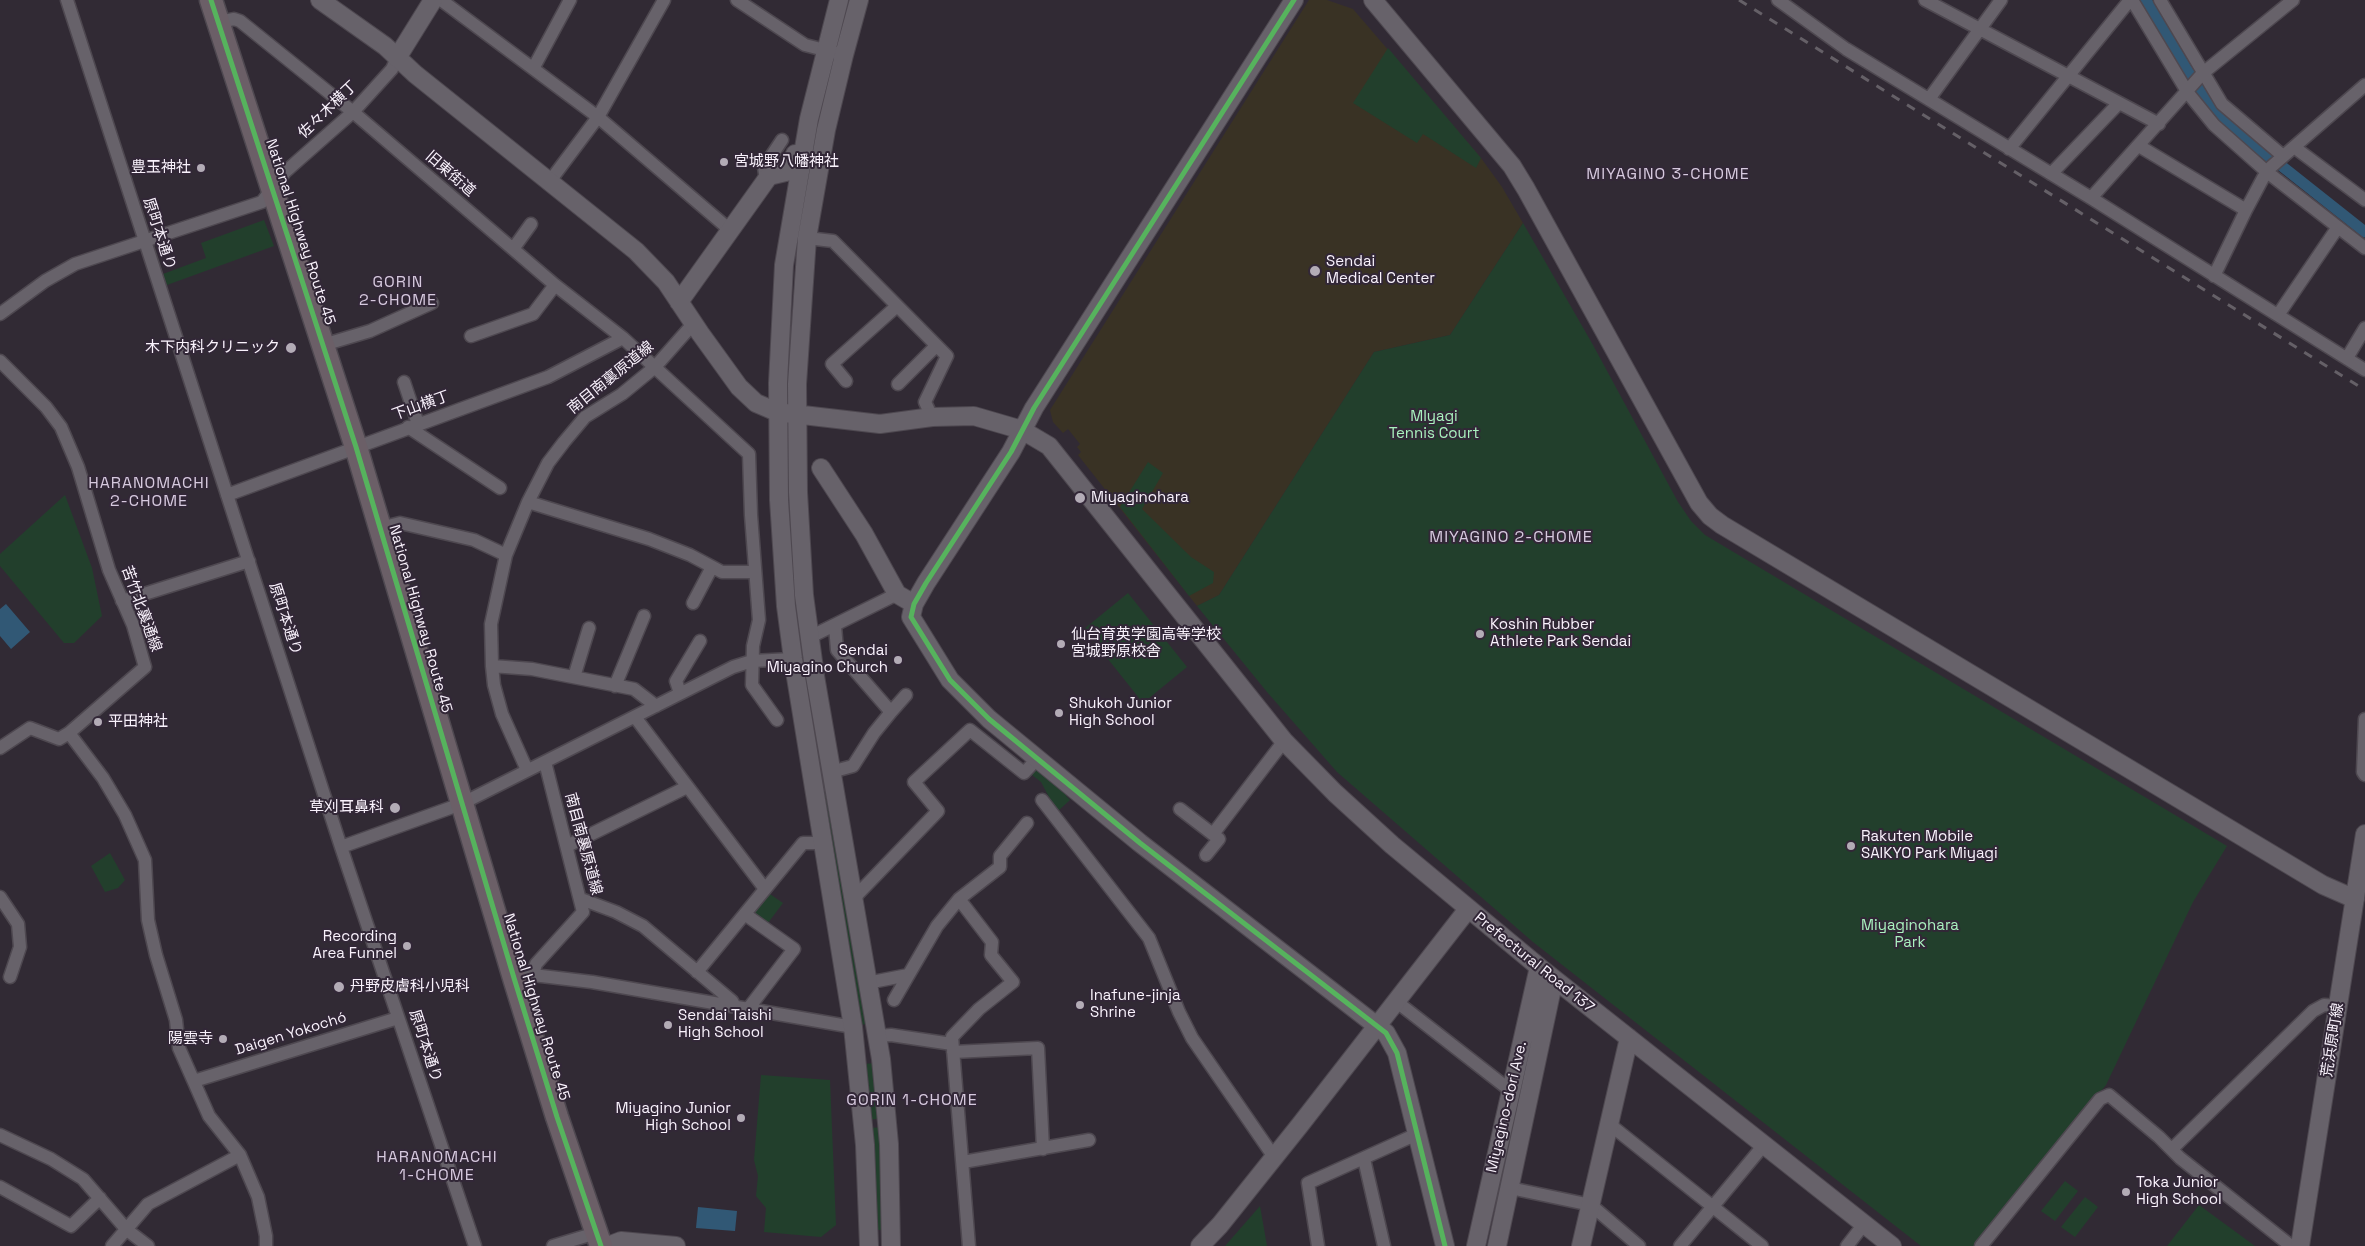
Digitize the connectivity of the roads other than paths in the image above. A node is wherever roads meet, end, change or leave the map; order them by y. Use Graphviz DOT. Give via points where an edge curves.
graph roads {
  1 [pos="67,0"];
  2 [pos="211,0"];
  3 [pos="433,0"];
  4 [pos="441,0"];
  5 [pos="570,0"];
  6 [pos="664,0"];
  7 [pos="838,0"];
  8 [pos="860,0"];
  9 [pos="1294,0"];
  10 [pos="1373,0"];
  11 [pos="1778,0"];
  12 [pos="1925,0"];
  13 [pos="2001,0"];
  14 [pos="2131,0"];
  15 [pos="2160,0"];
  16 [pos="2293,0"];
  17 [pos="741,1"];
  18 [pos="330,3"];
  19 [pos="219,22"];
  20 [pos="1979,29"];
  21 [pos="825,50"];
  22 [pos="844,55"];
  23 [pos="397,58"];
  24 [pos="534,67"];
  25 [pos="2067,77"];
  26 [pos="2196,83"];
  27 [pos="2365,85"];
  28 [pos="1930,99"];
  29 [pos="2119,103"];
  30 [pos="353,112"];
  31 [pos="598,117"];
  32 [pos="809,119"];
  33 [pos="2159,124"];
  34 [pos="782,140"];
  35 [pos="2139,146"];
  36 [pos="2294,146"];
  37 [pos="2009,149"];
  38 [pos="2283,156"];
  39 [pos="2267,172"];
  40 [pos="2051,174"];
  41 [pos="550,180"];
  42 [pos="766,180"];
  43 [pos="273,190"];
  44 [pos="2090,198"];
  45 [pos="2365,200"];
  46 [pos="2246,210"];
  47 [pos="531,224"];
  48 [pos="2338,227"];
  49 [pos="730,230"];
  50 [pos="807,238"];
  51 [pos="144,242"];
  52 [pos="2365,248"];
  53 [pos="514,249"];
  54 [pos="784,265"];
  55 [pos="2214,276"];
  56 [pos="555,285"];
  57 [pos="680,302"];
  58 [pos="432,303"];
  59 [pos="896,306"];
  60 [pos="0,314"];
  61 [pos="2278,315"];
  62 [pos="694,324"];
  63 [pos="2365,328"];
  64 [pos="471,336"];
  65 [pos="623,338"];
  66 [pos="324,345"];
  67 [pos="936,346"];
  68 [pos="2347,358"];
  69 [pos="0,362"];
  70 [pos="655,367"];
  71 [pos="2365,370"];
  72 [pos="846,381"];
  73 [pos="404,382"];
  74 [pos="898,384"];
  75 [pos="777,412"];
  76 [pos="796,414"];
  77 [pos="932,417"];
  78 [pos="413,426"];
  79 [pos="1022,430"];
  80 [pos="356,447"];
  81 [pos="821,468"];
  82 [pos="500,488"];
  83 [pos="227,495"];
  84 [pos="528,502"];
  85 [pos="380,528"];
  86 [pos="506,555"];
  87 [pos="249,561"];
  88 [pos="712,567"];
  89 [pos="755,572"];
  90 [pos="897,594"];
  91 [pos="122,601"];
  92 [pos="693,603"];
  93 [pos="914,604"];
  94 [pos="644,616"];
  95 [pos="834,626"];
  96 [pos="588,628"];
  97 [pos="810,637"];
  98 [pos="700,640"];
  99 [pos="793,659"];
  100 [pos="752,661"];
  101 [pos="492,666"];
  102 [pos="574,677"];
  103 [pos="615,686"];
  104 [pos="680,693"];
  105 [pos="906,696"];
  106 [pos="656,706"];
  107 [pos="891,712"];
  108 [pos="635,717"];
  109 [pos="2365,719"];
  110 [pos="777,720"];
  111 [pos="68,733"];
  112 [pos="1284,741"];
  113 [pos="0,748"];
  114 [pos="1037,759"];
  115 [pos="544,762"];
  116 [pos="527,770"];
  117 [pos="831,772"];
  118 [pos="2365,775"];
  119 [pos="687,787"];
  120 [pos="1042,800"];
  121 [pos="461,804"];
  122 [pos="1180,809"];
  123 [pos="1027,823"];
  124 [pos="1213,834"];
  125 [pos="2365,834"];
  126 [pos="822,843"];
  127 [pos="567,846"];
  128 [pos="341,847"];
  129 [pos="1206,855"];
  130 [pos="2361,879"];
  131 [pos="765,890"];
  132 [pos="0,896"];
  133 [pos="581,899"];
  134 [pos="853,899"];
  135 [pos="2355,899"];
  136 [pos="959,900"];
  137 [pos="1468,909"];
  138 [pos="746,916"];
  139 [pos="1539,968"];
  140 [pos="697,972"];
  141 [pos="908,975"];
  142 [pos="10,977"];
  143 [pos="523,977"];
  144 [pos="1554,979"];
  145 [pos="868,983"];
  146 [pos="894,1000"];
  147 [pos="1397,1002"];
  148 [pos="2338,1006"];
  149 [pos="735,1007"];
  150 [pos="748,1009"];
  151 [pos="398,1018"];
  152 [pos="1378,1025"];
  153 [pos="853,1027"];
  154 [pos="878,1036"];
  155 [pos="1628,1038"];
  156 [pos="952,1048"];
  157 [pos="194,1082"];
  158 [pos="1511,1092"];
  159 [pos="1608,1123"];
  160 [pos="1417,1134"];
  161 [pos="0,1135"];
  162 [pos="1089,1140"];
  163 [pos="1763,1146"];
  164 [pos="1043,1149"];
  165 [pos="2172,1149"];
  166 [pos="240,1155"];
  167 [pos="1274,1157"];
  168 [pos="1364,1159"];
  169 [pos="963,1162"];
  170 [pos="0,1187"];
  171 [pos="1510,1188"];
  172 [pos="100,1198"];
  173 [pos="1590,1205"];
  174 [pos="1713,1207"];
  175 [pos="1864,1224"];
  176 [pos="127,1230"];
  177 [pos="602,1242"];
  178 [pos="112,1246"];
  179 [pos="148,1246"];
  180 [pos="266,1246"];
  181 [pos="475,1246"];
  182 [pos="553,1246"];
  183 [pos="676,1246"];
  184 [pos="869,1246"];
  185 [pos="891,1246"];
  186 [pos="969,1246"];
  187 [pos="1200,1246"];
  188 [pos="1318,1246"];
  189 [pos="1384,1246"];
  190 [pos="1445,1246"];
  191 [pos="1476,1246"];
  192 [pos="1497,1246"];
  193 [pos="1581,1246"];
  194 [pos="1640,1246"];
  195 [pos="1680,1246"];
  196 [pos="1762,1246"];
  197 [pos="1847,1246"];
  198 [pos="1892,1246"];
  199 [pos="1982,1246"];
  200 [pos="2291,1246"];
  201 [pos="2300,1246"];
  1 -- 51 [label="street, 原町本通り"];
  2 -- 19 [label="highway, National Highway Route 45"];
  3 -- 23 [label="street"];
  4 -- 24 [label="street"];
  5 -- 24 [label="street"];
  6 -- 31 [label="street"];
  7 -- 21 [label="street"];
  8 -- 22 [label="street"];
  9 -- 79 [label="street"];
  10 -- 135 [label="street" via="1512,166 1699,503 1710,516 2323,885"];
  11 -- 28 [label="street" via="1846,49"];
  12 -- 20 [label="street"];
  13 -- 20 [label="street"];
  14 -- 25 [label="street"];
  14 -- 26 [label="street"];
  15 -- 26 [label="street"];
  16 -- 26 [label="street"];
  17 -- 21 [label="street" via="805,45"];
  18 -- 23 [label="street"];
  19 -- 30 [label="street, 旧東街道" via="240,21"];
  19 -- 43 [label="highway, National Highway Route 45"];
  20 -- 25 [label="street"];
  20 -- 28 [label="street"];
  21 -- 22 [label="street"];
  21 -- 32 [label="street"];
  22 -- 50 [label="street" via="826,130"];
  23 -- 30 [label="street, 佐々木横丁" via="392,69"];
  23 -- 41 [label="street"];
  24 -- 31 [label="street"];
  25 -- 29 [label="street"];
  25 -- 37 [label="street"];
  26 -- 33 [label="street"];
  26 -- 38 [label="street"];
  26 -- 39 [label="street" via="2214,125"];
  27 -- 36 [label="street"];
  28 -- 37 [label="street"];
  29 -- 33 [label="street"];
  29 -- 40 [label="street"];
  30 -- 43 [label="street, 佐々木横丁" via="285,172"];
  30 -- 53 [label="street, 旧東街道"];
  31 -- 41 [label="street"];
  31 -- 49 [label="street"];
  32 -- 42 [label="street" via="797,140 790,171 769,176"];
  32 -- 54 [label="street"];
  33 -- 35 [label="street"];
  34 -- 42 [label="street" via="764,167"];
  35 -- 44 [label="street"];
  35 -- 46 [label="street"];
  36 -- 38 [label="street"];
  36 -- 45 [label="street"];
  37 -- 40 [label="street"];
  38 -- 39 [label="street"];
  39 -- 46 [label="street"];
  39 -- 48 [label="street"];
  40 -- 44 [label="street"];
  41 -- 57 [label="street" via="636,252 666,282"];
  42 -- 49 [label="street"];
  42 -- 54 [label="street" via="784,182 788,188 782,230"];
  43 -- 51 [label="street, 佐々木横丁" via="262,202"];
  43 -- 66 [label="highway, National Highway Route 45"];
  44 -- 55 [label="street"];
  46 -- 55 [label="street"];
  47 -- 53 [label="street"];
  48 -- 52 [label="street"];
  48 -- 61 [label="street"];
  49 -- 57 [label="street"];
  50 -- 59 [label="street" via="833,241"];
  50 -- 76 [label="street"];
  51 -- 60 [label="street" via="75,264"];
  51 -- 83 [label="street, 原町本通り"];
  53 -- 56 [label="street, 旧東街道"];
  54 -- 75 [label="street"];
  55 -- 61 [label="street"];
  56 -- 64 [label="street" via="533,314"];
  56 -- 65 [label="street, 旧東街道"];
  57 -- 62 [label="street"];
  58 -- 66 [label="street" via="375,329"];
  59 -- 67 [label="street"];
  59 -- 72 [label="street" via="832,364"];
  61 -- 68 [label="street"];
  62 -- 70 [label="street, 南目南裏原道線"];
  62 -- 75 [label="street" via="739,387 756,402"];
  63 -- 68 [label="street"];
  65 -- 70 [label="street, 旧東街道"];
  65 -- 78 [label="street, 下山横丁" via="548,377"];
  66 -- 80 [label="highway, National Highway Route 45"];
  67 -- 74 [label="street"];
  67 -- 77 [label="street" via="946,356 925,402"];
  68 -- 71 [label="street"];
  69 -- 91 [label="street, 苦竹北裏通線" via="46,407 61,427"];
  70 -- 84 [label="street, 南目南裏原道線" via="622,394 585,417 548,463"];
  70 -- 89 [label="street, 旧東街道" via="749,454"];
  73 -- 78 [label="street"];
  75 -- 76 [label="street"];
  75 -- 99 [label="street" via="782,556"];
  76 -- 77 [label="street" via="880,424"];
  76 -- 97 [label="street" via="800,546"];
  77 -- 79 [label="street" via="974,416"];
  78 -- 80 [label="street, 下山横丁"];
  78 -- 82 [label="street"];
  79 -- 93 [label="street"];
  79 -- 112 [label="street" via="1048,446"];
  80 -- 83 [label="street, 下山横丁"];
  80 -- 85 [label="highway, National Highway Route 45"];
  81 -- 90 [label="street" via="864,534"];
  83 -- 87 [label="street, 原町本通り"];
  84 -- 86 [label="street, 南目南裏原道線"];
  84 -- 88 [label="street" via="649,539"];
  85 -- 86 [label="street" via="400,523 474,540"];
  85 -- 121 [label="highway, National Highway Route 45"];
  86 -- 101 [label="street, 南目南裏原道線" via="491,624"];
  87 -- 91 [label="street"];
  87 -- 128 [label="street, 原町本通り"];
  88 -- 89 [label="street" via="722,572"];
  88 -- 92 [label="street"];
  89 -- 100 [label="street, 旧東街道" via="759,620"];
  90 -- 93 [label="street"];
  90 -- 95 [label="street"];
  91 -- 111 [label="street, 苦竹北裏通線" via="145,667"];
  93 -- 114 [label="street" via="911,617 914,624 950,680 989,719"];
  94 -- 103 [label="street"];
  95 -- 97 [label="street"];
  95 -- 107 [label="street" via="837,650"];
  96 -- 102 [label="street"];
  97 -- 117 [label="street"];
  98 -- 104 [label="street" via="676,681"];
  99 -- 100 [label="street"];
  99 -- 126 [label="street"];
  100 -- 104 [label="street"];
  100 -- 110 [label="street, 旧東街道" via="752,685"];
  101 -- 102 [label="street"];
  101 -- 116 [label="street, 南目南裏原道線" via="502,714"];
  102 -- 103 [label="street"];
  103 -- 106 [label="street" via="634,689"];
  104 -- 106 [label="street"];
  105 -- 107 [label="street"];
  106 -- 108 [label="street"];
  107 -- 117 [label="street" via="853,766"];
  108 -- 115 [label="street"];
  108 -- 119 [label="street"];
  109 -- 118 [label="street"];
  111 -- 113 [label="street" via="59,739 30,728"];
  111 -- 157 [label="street" via="103,778 125,815 145,860 148,920 176,1020 179,1048"];
  112 -- 124 [label="street"];
  112 -- 137 [label="street" via="1334,793"];
  114 -- 134 [label="street" via="1024,773 970,730 914,782 938,811"];
  114 -- 152 [label="street" via="1140,843"];
  115 -- 116 [label="street"];
  115 -- 127 [label="street, 南目南裏原道線"];
  116 -- 121 [label="street"];
  117 -- 134 [label="street"];
  119 -- 127 [label="street"];
  119 -- 131 [label="street"];
  120 -- 167 [label="street" via="1149,938 1192,1038"];
  121 -- 128 [label="street"];
  121 -- 143 [label="highway, National Highway Route 45"];
  122 -- 124 [label="street"];
  123 -- 136 [label="street" via="1000,856 1000,867"];
  124 -- 129 [label="street" via="1219,838"];
  125 -- 130 [label="street, 荒浜原町線"];
  126 -- 131 [label="street" via="804,844"];
  126 -- 153 [label="street"];
  127 -- 133 [label="street, 南目南裏原道線"];
  128 -- 151 [label="street, 原町本通り"];
  130 -- 135 [label="street, 荒浜原町線"];
  131 -- 138 [label="street"];
  132 -- 142 [label="street" via="18,924 20,947"];
  133 -- 140 [label="street" via="643,926"];
  133 -- 143 [label="street, 南目南裏原道線" via="583,912"];
  134 -- 145 [label="street"];
  135 -- 148 [label="street, 荒浜原町線"];
  136 -- 141 [label="street" via="937,926"];
  136 -- 156 [label="street" via="992,942 991,955 1014,982 960,1026 952,1037"];
  137 -- 139 [label="street, Prefectural Road 137"];
  137 -- 147 [label="street, Prefectural Road 137"];
  138 -- 140 [label="street"];
  138 -- 150 [label="street" via="794,949"];
  139 -- 144 [label="street, Prefectural Road 137"];
  139 -- 158 [label="street, Miyagino-dori Ave."];
  140 -- 149 [label="street"];
  141 -- 145 [label="street"];
  141 -- 146 [label="street"];
  143 -- 149 [label="street" via="592,982"];
  143 -- 177 [label="highway, National Highway Route 45" via="557,1117"];
  144 -- 155 [label="street, Prefectural Road 137"];
  144 -- 171 [label="street, Miyagino-dori Ave."];
  145 -- 154 [label="street"];
  147 -- 152 [label="street, Prefectural Road 137"];
  147 -- 158 [label="street"];
  148 -- 165 [label="street" via="2324,1005 2313,1011"];
  148 -- 201 [label="street, 荒浜原町線"];
  149 -- 150 [label="street"];
  150 -- 153 [label="street"];
  151 -- 157 [label="street, Daigen Yokochó"];
  151 -- 181 [label="street, 原町本通り"];
  152 -- 160 [label="street" via="1398,1053"];
  152 -- 167 [label="street, Prefectural Road 137"];
  153 -- 184 [label="street" via="865,1145"];
  154 -- 156 [label="street" via="891,1034"];
  154 -- 185 [label="street" via="889,1144"];
  155 -- 159 [label="street"];
  155 -- 163 [label="street, Prefectural Road 137"];
  156 -- 164 [label="street" via="1038,1048"];
  156 -- 169 [label="street"];
  157 -- 166 [label="street" via="209,1116"];
  158 -- 191 [label="street, Miyagino-dori Ave."];
  159 -- 173 [label="street"];
  159 -- 174 [label="street"];
  160 -- 168 [label="street"];
  160 -- 190 [label="street"];
  161 -- 172 [label="street" via="59,1164 83,1180"];
  162 -- 164 [label="street"];
  163 -- 174 [label="street"];
  163 -- 175 [label="street, Prefectural Road 137"];
  164 -- 169 [label="street"];
  165 -- 199 [label="street" via="2112,1096 2102,1096"];
  165 -- 200 [label="street"];
  166 -- 176 [label="street" via="148,1204"];
  166 -- 180 [label="street" via="258,1197"];
  167 -- 187 [label="street, Prefectural Road 137"];
  168 -- 188 [label="street" via="1308,1183"];
  168 -- 189 [label="street"];
  169 -- 186 [label="street"];
  170 -- 172 [label="street" via="71,1226"];
  171 -- 173 [label="street"];
  171 -- 192 [label="street, Miyagino-dori Ave."];
  172 -- 176 [label="street"];
  173 -- 193 [label="street"];
  173 -- 194 [label="street"];
  174 -- 195 [label="street"];
  174 -- 196 [label="street"];
  175 -- 197 [label="street"];
  175 -- 198 [label="street, Prefectural Road 137"];
  176 -- 178 [label="street"];
  176 -- 179 [label="street"];
  177 -- 182 [label="street"];
  177 -- 183 [label="street"];
}
